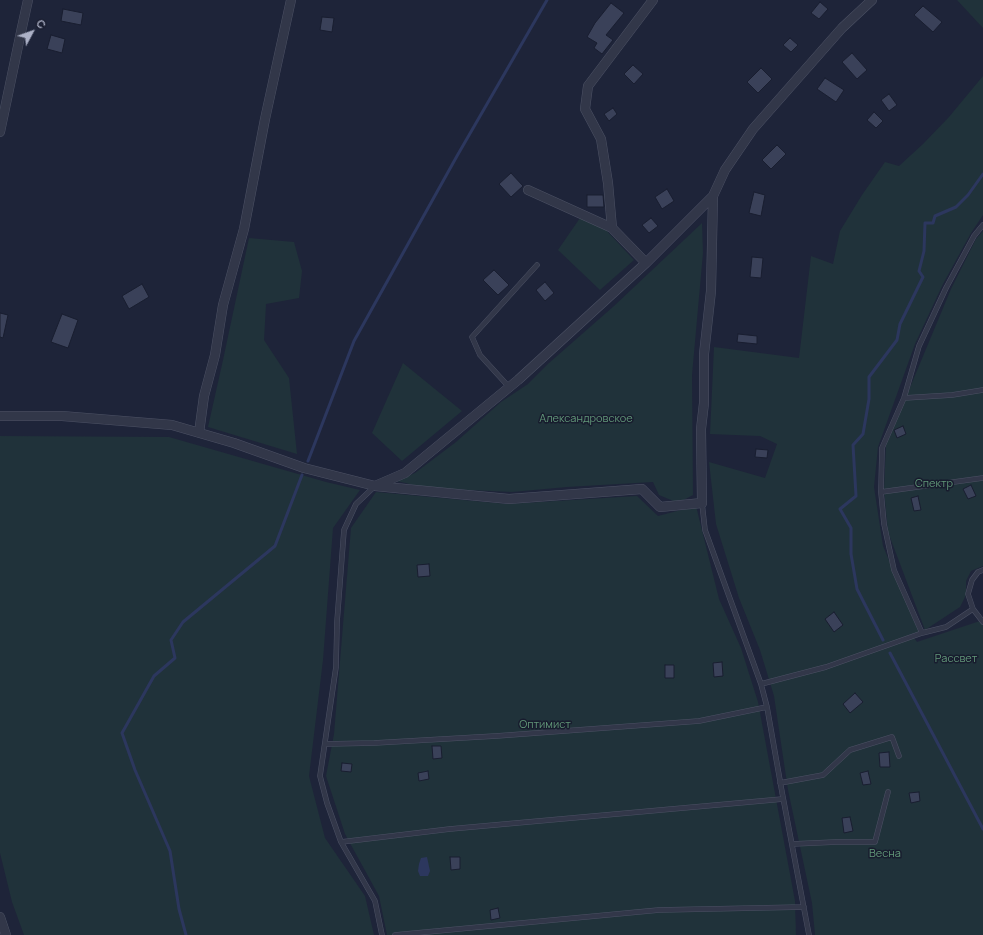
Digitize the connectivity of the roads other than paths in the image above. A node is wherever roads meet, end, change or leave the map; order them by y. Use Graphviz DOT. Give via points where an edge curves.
graph roads {
  1 [pos="28,0"];
  2 [pos="291,0"];
  3 [pos="653,0"];
  4 [pos="872,0"];
  5 [pos="0,132"];
  6 [pos="528,190"];
  7 [pos="713,196"];
  8 [pos="983,225"];
  9 [pos="612,228"];
  10 [pos="646,264"];
  11 [pos="537,265"];
  12 [pos="509,387"];
  13 [pos="983,390"];
  14 [pos="904,398"];
  15 [pos="0,416"];
  16 [pos="199,433"];
  17 [pos="983,478"];
  18 [pos="375,486"];
  19 [pos="881,492"];
  20 [pos="702,503"];
  21 [pos="983,570"];
  22 [pos="973,609"];
  23 [pos="983,622"];
  24 [pos="922,633"];
  25 [pos="761,684"];
  26 [pos="767,707"];
  27 [pos="325,744"];
  28 [pos="899,756"];
  29 [pos="780,783"];
  30 [pos="888,792"];
  31 [pos="783,799"];
  32 [pos="341,842"];
  33 [pos="792,844"];
  34 [pos="804,907"];
  35 [pos="0,917"];
  36 [pos="6,935"];
  37 [pos="382,935"];
  38 [pos="395,935"];
  39 [pos="809,935"];
  1 -- 5 [label="street"];
  2 -- 16 [label="street" via="244,228 223,305"];
  3 -- 9 [label="street" via="588,86 585,109 601,139"];
  4 -- 7 [label="street" via="842,28 753,129 726,170"];
  6 -- 9 [label="street"];
  7 -- 10 [label="street"];
  7 -- 20 [label="street" via="711,291 704,354 701,429"];
  8 -- 14 [label="lane" via="974,236 946,288 919,346"];
  9 -- 10 [label="street"];
  10 -- 12 [label="street"];
  11 -- 12 [label="lane" via="472,337 480,355"];
  12 -- 18 [label="street" via="405,473"];
  13 -- 14 [label="lane"];
  14 -- 19 [label="lane" via="882,448"];
  15 -- 16 [label="street" via="62,416 172,425"];
  16 -- 18 [label="street" via="304,468"];
  17 -- 19 [label="lane"];
  18 -- 20 [label="street" via="509,499 642,490 660,508"];
  18 -- 27 [label="lane" via="356,504 344,530 336,667"];
  19 -- 24 [label="lane" via="884,524 894,570"];
  20 -- 25 [label="lane" via="705,530"];
  21 -- 22 [label="lane" via="972,580 968,594"];
  22 -- 23 [label="lane"];
  22 -- 24 [label="lane" via="946,627"];
  24 -- 25 [label="lane" via="826,667"];
  25 -- 26 [label="lane"];
  26 -- 27 [label="lane" via="699,721 489,736"];
  26 -- 29 [label="lane"];
  27 -- 32 [label="lane" via="320,776"];
  28 -- 29 [label="lane" via="892,736 850,750 823,775"];
  29 -- 31 [label="lane"];
  30 -- 33 [label="lane" via="875,842"];
  31 -- 32 [label="lane" via="450,829"];
  31 -- 33 [label="lane"];
  32 -- 37 [label="lane" via="375,901"];
  33 -- 34 [label="lane"];
  34 -- 38 [label="lane" via="659,910"];
  34 -- 39 [label="lane"];
  35 -- 36 [label="street"];
}
